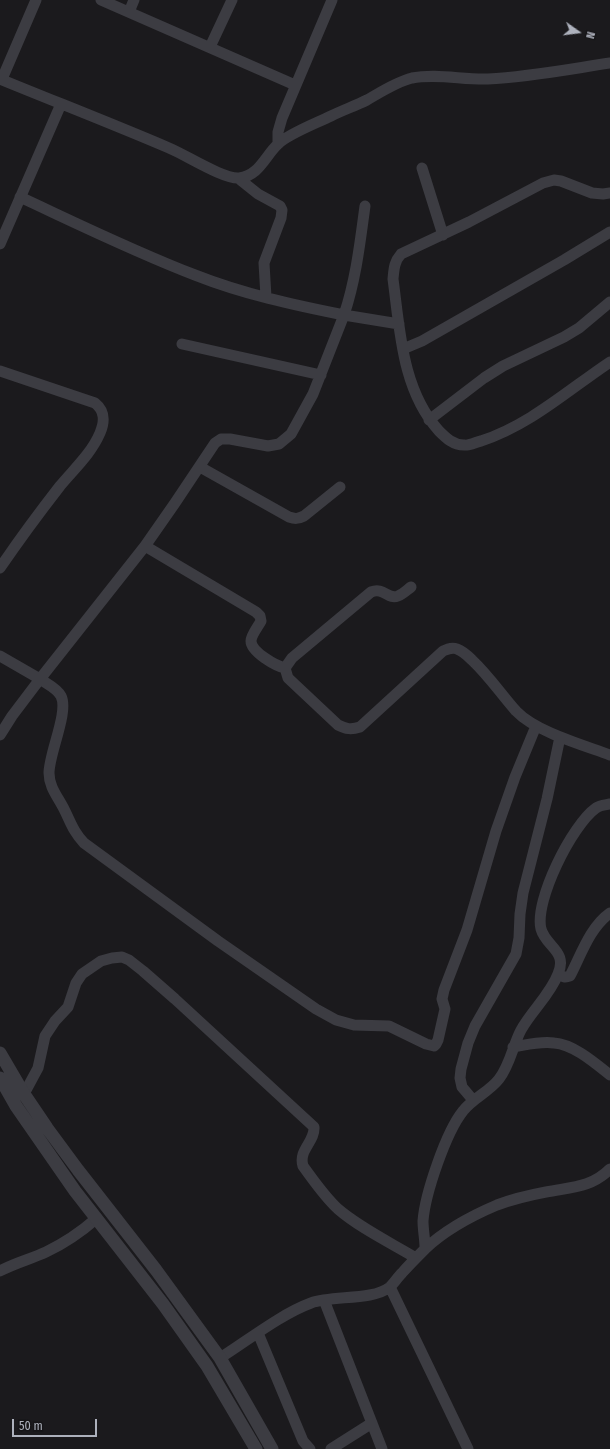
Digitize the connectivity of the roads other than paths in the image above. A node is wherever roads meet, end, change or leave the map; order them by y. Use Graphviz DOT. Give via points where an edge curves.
graph roads {
  1 [pos="36,0"];
  2 [pos="101,0"];
  3 [pos="134,0"];
  4 [pos="232,0"];
  5 [pos="332,0"];
  6 [pos="129,12"];
  7 [pos="210,47"];
  8 [pos="610,63"];
  9 [pos="1,79"];
  10 [pos="295,85"];
  11 [pos="61,104"];
  12 [pos="278,143"];
  13 [pos="422,168"];
  14 [pos="238,178"];
  15 [pos="610,193"];
  16 [pos="20,197"];
  17 [pos="366,206"];
  18 [pos="610,232"];
  19 [pos="443,235"];
  20 [pos="0,244"];
  21 [pos="266,297"];
  22 [pos="610,302"];
  23 [pos="344,315"];
  24 [pos="399,324"];
  25 [pos="182,344"];
  26 [pos="403,349"];
  27 [pos="610,362"];
  28 [pos="0,371"];
  29 [pos="321,375"];
  30 [pos="429,420"];
  31 [pos="200,466"];
  32 [pos="340,487"];
  33 [pos="145,546"];
  34 [pos="0,568"];
  35 [pos="411,586"];
  36 [pos="0,656"];
  37 [pos="285,668"];
  38 [pos="40,679"];
  39 [pos="536,726"];
  40 [pos="0,735"];
  41 [pos="560,736"];
  42 [pos="610,755"];
  43 [pos="610,804"];
  44 [pos="610,913"];
  45 [pos="558,974"];
  46 [pos="513,1047"];
  47 [pos="0,1053"];
  48 [pos="610,1075"];
  49 [pos="0,1078"];
  50 [pos="24,1094"];
  51 [pos="472,1100"];
  52 [pos="610,1169"];
  53 [pos="97,1218"];
  54 [pos="425,1248"];
  55 [pos="416,1258"];
  56 [pos="0,1270"];
  57 [pos="390,1287"];
  58 [pos="324,1300"];
  59 [pos="258,1333"];
  60 [pos="220,1358"];
  61 [pos="372,1423"];
  62 [pos="256,1449"];
  63 [pos="272,1449"];
  64 [pos="310,1449"];
  65 [pos="331,1449"];
  66 [pos="382,1449"];
  67 [pos="468,1449"];
  1 -- 9 [label="street"];
  2 -- 6 [label="street"];
  3 -- 6 [label="street"];
  4 -- 7 [label="street"];
  5 -- 10 [label="street"];
  6 -- 7 [label="street"];
  7 -- 10 [label="street"];
  8 -- 12 [label="street" via="488,79 439,76 410,78"];
  9 -- 11 [label="street"];
  10 -- 12 [label="street" via="282,118"];
  11 -- 14 [label="street" via="171,149 218,172"];
  11 -- 16 [label="street"];
  12 -- 14 [label="street" via="254,172"];
  13 -- 19 [label="street"];
  14 -- 21 [label="street" via="258,194 280,206 282,210 264,263"];
  15 -- 19 [label="street" via="592,193 554,180 543,183"];
  16 -- 20 [label="street"];
  16 -- 21 [label="street" via="195,275"];
  17 -- 23 [label="street" via="351,295"];
  18 -- 26 [label="street" via="422,341"];
  19 -- 24 [label="street" via="409,249 396,260 393,279"];
  21 -- 23 [label="street"];
  22 -- 30 [label="street" via="579,328 484,378"];
  23 -- 24 [label="street"];
  23 -- 29 [label="street"];
  24 -- 26 [label="street"];
  25 -- 29 [label="street"];
  26 -- 30 [label="street" via="412,385"];
  27 -- 30 [label="street" via="511,429 466,446 445,438"];
  28 -- 34 [label="street" via="95,403 104,413 100,432 91,450 54,493"];
  29 -- 31 [label="street" via="301,418 279,444 268,446 221,439 215,443"];
  31 -- 32 [label="street" via="294,519 304,516"];
  31 -- 33 [label="street"];
  33 -- 37 [label="street" via="256,612 261,621 252,638 252,645 275,665"];
  33 -- 38 [label="street"];
  35 -- 37 [label="street" via="396,597 382,591 371,592 292,658"];
  36 -- 38 [label="street"];
  37 -- 39 [label="street" via="288,678 333,720 345,729 352,729 360,727 443,651 449,648 456,649 462,651 483,670 518,713"];
  38 -- 39 [label="street" via="61,694 63,702 51,759 50,784 75,832 84,843 316,1009 336,1020 354,1025 389,1026 429,1046 434,1046 438,1040 445,1010 442,999 444,990 467,930 505,804"];
  38 -- 40 [label="street"];
  39 -- 41 [label="street"];
  41 -- 42 [label="street"];
  41 -- 51 [label="street" via="523,893 516,954 475,1026 461,1069 462,1087"];
  43 -- 45 [label="street" via="597,807 575,833 561,854 544,900 541,930 560,957 561,966"];
  44 -- 45 [label="street" via="594,930 570,976 563,977"];
  45 -- 46 [label="street" via="552,987 521,1029"];
  46 -- 48 [label="street" via="555,1042 588,1058"];
  46 -- 51 [label="street" via="494,1086"];
  47 -- 50 [label="street"];
  49 -- 53 [label="street" via="70,1185"];
  50 -- 55 [label="street" via="38,1068 45,1036 68,1007 76,983 82,974 101,960 122,957 159,985 310,1122 314,1132 304,1149 301,1161 338,1210"];
  50 -- 60 [label="street" via="73,1164 156,1270"];
  51 -- 54 [label="street" via="456,1121 426,1201 423,1222"];
  52 -- 54 [label="street" via="590,1184 522,1197 497,1205 445,1232"];
  53 -- 56 [label="street" via="65,1243"];
  53 -- 62 [label="street" via="207,1366"];
  54 -- 55 [label="street"];
  55 -- 57 [label="street"];
  57 -- 58 [label="street" via="376,1293"];
  57 -- 67 [label="street"];
  58 -- 59 [label="street" via="291,1312"];
  58 -- 61 [label="street"];
  59 -- 60 [label="street"];
  59 -- 64 [label="street" via="303,1441"];
  60 -- 63 [label="street"];
  61 -- 65 [label="street"];
  61 -- 66 [label="street"];
}
